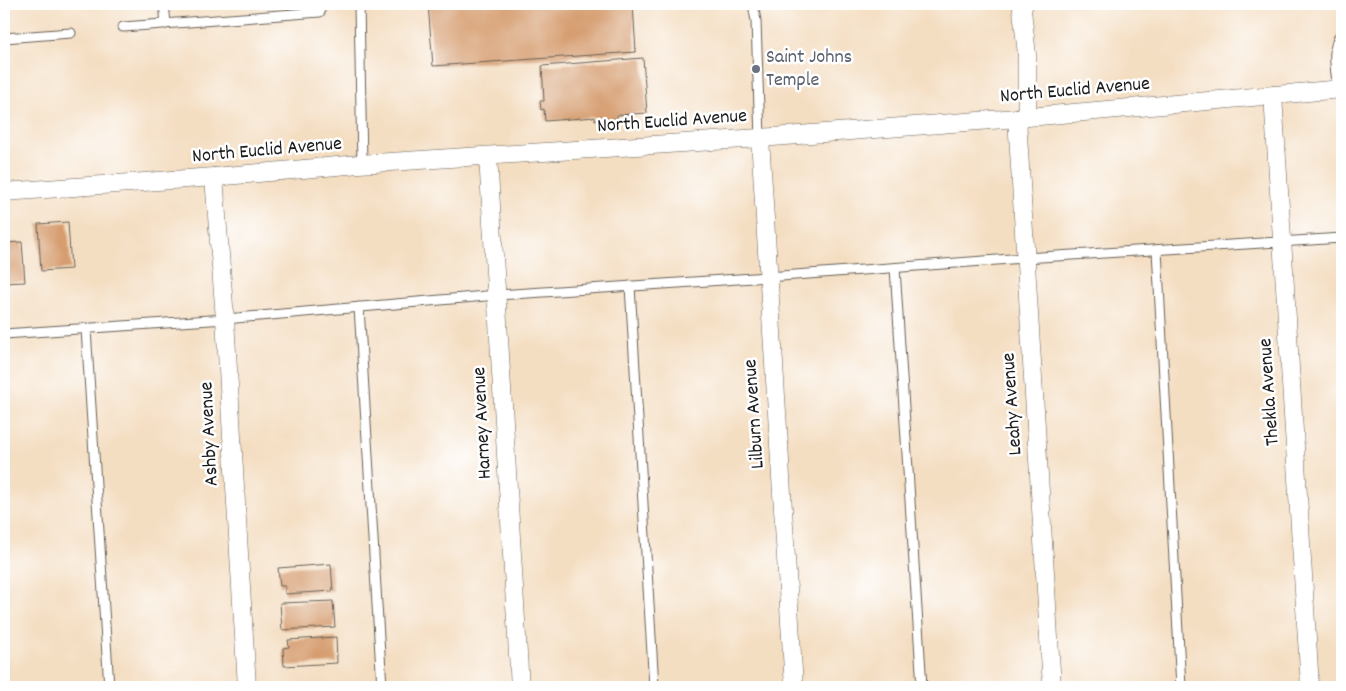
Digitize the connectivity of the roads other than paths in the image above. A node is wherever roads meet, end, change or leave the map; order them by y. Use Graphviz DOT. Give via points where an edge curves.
graph roads {
  1 [pos="164,4"];
  2 [pos="359,4"];
  3 [pos="753,4"];
  4 [pos="1024,4"];
  5 [pos="320,12"];
  6 [pos="166,24"];
  7 [pos="123,27"];
  8 [pos="1342,32"];
  9 [pos="71,33"];
  10 [pos="4,38"];
  11 [pos="1340,89"];
  12 [pos="1273,95"];
  13 [pos="1022,118"];
  14 [pos="760,138"];
  15 [pos="488,156"];
  16 [pos="362,164"];
  17 [pos="214,177"];
  18 [pos="4,192"];
  19 [pos="1342,238"];
  20 [pos="1282,243"];
  21 [pos="1157,250"];
  22 [pos="1025,258"];
  23 [pos="895,268"];
  24 [pos="768,277"];
  25 [pos="630,286"];
  26 [pos="497,295"];
  27 [pos="358,308"];
  28 [pos="225,319"];
  29 [pos="86,329"];
  30 [pos="4,334"];
  31 [pos="109,687"];
  32 [pos="247,687"];
  33 [pos="382,687"];
  34 [pos="520,687"];
  35 [pos="654,687"];
  36 [pos="794,687"];
  37 [pos="922,687"];
  38 [pos="1052,687"];
  39 [pos="1182,687"];
  40 [pos="1310,687"];
  1 -- 6 [label="lane"];
  2 -- 16 [label="lane"];
  3 -- 14 [label="lane"];
  4 -- 13 [label="street, Leahy Avenue" via="1027,55"];
  5 -- 6 [label="lane"];
  6 -- 7 [label="lane"];
  8 -- 11 [label="lane" via="1336,40 1335,51"];
  9 -- 10 [label="lane"];
  11 -- 12 [label="street, North Euclid Avenue"];
  12 -- 13 [label="street, North Euclid Avenue"];
  12 -- 20 [label="street, Thekla Avenue"];
  13 -- 14 [label="street, North Euclid Avenue"];
  13 -- 22 [label="street, Leahy Avenue"];
  14 -- 15 [label="street, North Euclid Avenue"];
  14 -- 24 [label="street, Lilburn Avenue"];
  15 -- 16 [label="street, North Euclid Avenue"];
  15 -- 26 [label="street, Harney Avenue"];
  16 -- 17 [label="street, North Euclid Avenue"];
  17 -- 18 [label="street, North Euclid Avenue"];
  17 -- 28 [label="street, Ashby Avenue"];
  19 -- 20 [label="lane"];
  20 -- 21 [label="lane"];
  20 -- 40 [label="street, Thekla Avenue"];
  21 -- 22 [label="lane"];
  21 -- 39 [label="lane"];
  22 -- 23 [label="lane"];
  22 -- 38 [label="street, Leahy Avenue"];
  23 -- 24 [label="lane"];
  23 -- 37 [label="lane"];
  24 -- 25 [label="lane"];
  24 -- 36 [label="street, Lilburn Avenue"];
  25 -- 26 [label="lane"];
  25 -- 35 [label="lane"];
  26 -- 27 [label="lane"];
  26 -- 34 [label="street, Harney Avenue"];
  27 -- 28 [label="lane"];
  27 -- 33 [label="lane"];
  28 -- 29 [label="lane"];
  28 -- 32 [label="street, Ashby Avenue"];
  29 -- 30 [label="lane"];
  29 -- 31 [label="lane"];
}
